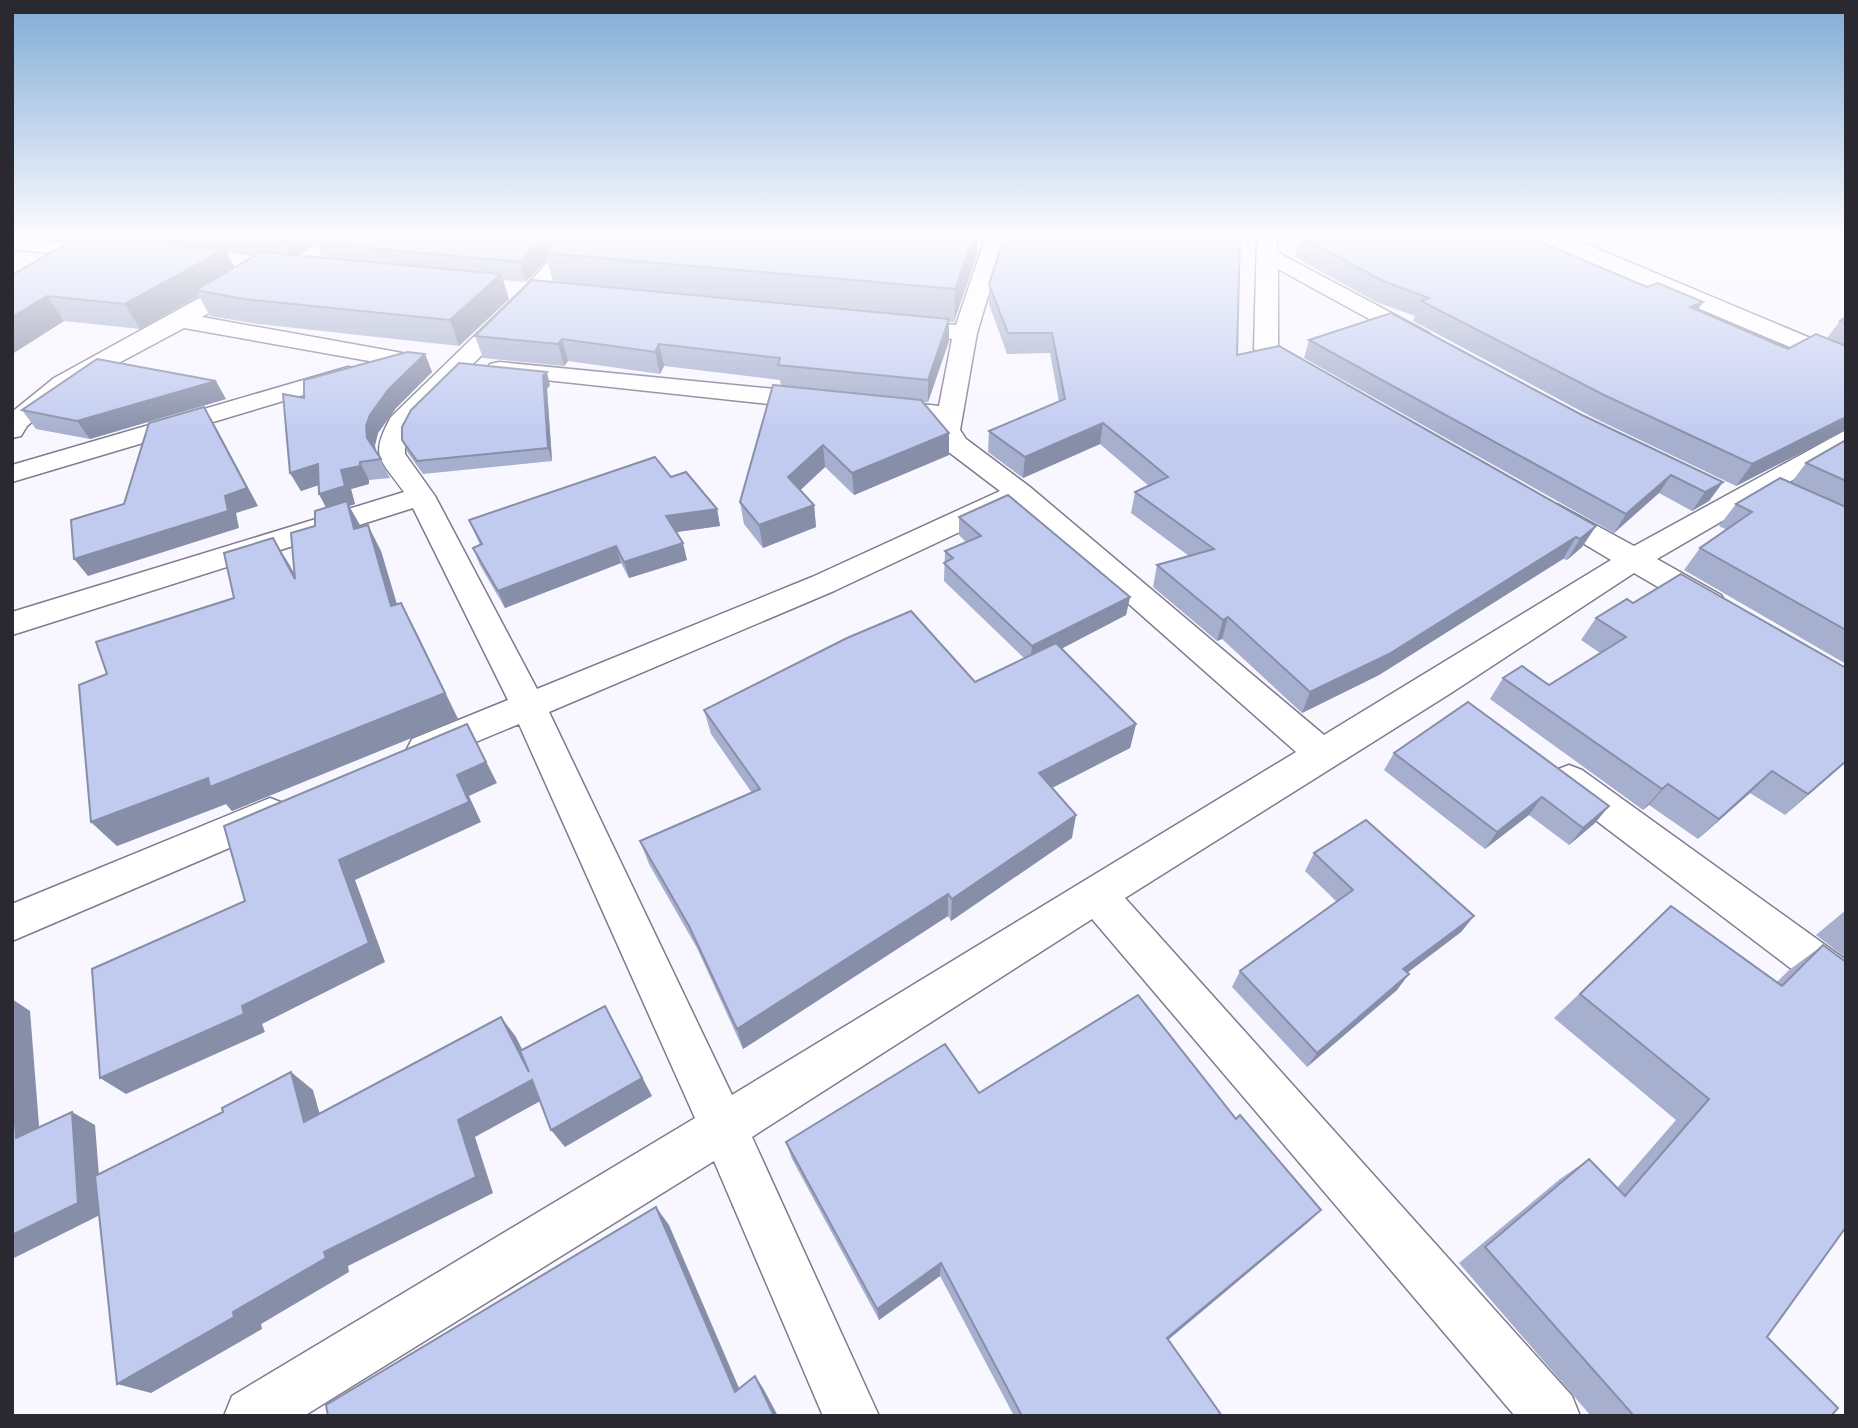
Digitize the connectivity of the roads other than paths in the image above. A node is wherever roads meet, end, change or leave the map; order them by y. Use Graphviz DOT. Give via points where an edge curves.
graph roads {
  1 [pos="207,303"];
  2 [pos="517,303"];
  3 [pos="975,303"];
  4 [pos="1270,303"];
  5 [pos="1366,303"];
  6 [pos="1704,303"];
  7 [pos="181,320"];
  8 [pos="881,326"];
  9 [pos="965,334"];
  10 [pos="1437,346"];
  11 [pos="427,361"];
  12 [pos="1846,363"];
  13 [pos="1325,383"];
  14 [pos="952,415"];
  15 [pos="12,429"];
  16 [pos="1846,438"];
  17 [pos="12,474"];
  18 [pos="1735,491"];
  19 [pos="1020,493"];
  20 [pos="421,496"];
  21 [pos="1527,498"];
  22 [pos="1797,503"];
  23 [pos="1634,559"];
  24 [pos="1740,621"];
  25 [pos="12,624"];
  26 [pos="1439,684"];
  27 [pos="528,705"];
  28 [pos="1472,709"];
  29 [pos="1322,754"];
  30 [pos="1538,758"];
  31 [pos="393,762"];
  32 [pos="295,804"];
  33 [pos="1096,894"];
  34 [pos="13,912"];
  35 [pos="1846,985"];
  36 [pos="723,1127"];
  37 [pos="252,1416"];
  38 [pos="851,1416"];
  39 [pos="1552,1416"];
  1 -- 7 [label="street"];
  2 -- 11 [label="street"];
  3 -- 9 [label="street"];
  4 -- 13 [label="street" via="1266,349"];
  5 -- 10 [label="street"];
  6 -- 12 [label="street"];
  7 -- 11 [label="street"];
  7 -- 15 [label="street" via="63,383"];
  8 -- 9 [label="street"];
  9 -- 14 [label="street"];
  11 -- 14 [label="street"];
  11 -- 17 [label="street"];
  11 -- 20 [label="street" via="391,439 391,454"];
  14 -- 19 [label="street" via="947,430 956,444"];
  16 -- 18 [label="street"];
  18 -- 22 [label="street"];
  18 -- 23 [label="street"];
  19 -- 27 [label="street" via="822,584"];
  19 -- 29 [label="street"];
  20 -- 25 [label="street"];
  20 -- 27 [label="street"];
  21 -- 23 [label="street"];
  23 -- 24 [label="street"];
  23 -- 26 [label="street"];
  26 -- 28 [label="street"];
  26 -- 29 [label="street"];
  27 -- 31 [label="street"];
  27 -- 36 [label="street"];
  29 -- 33 [label="street"];
  30 -- 35 [label="street"];
  32 -- 34 [label="street"];
  33 -- 36 [label="street"];
  33 -- 39 [label="street"];
  36 -- 37 [label="street"];
  36 -- 38 [label="street"];
}
